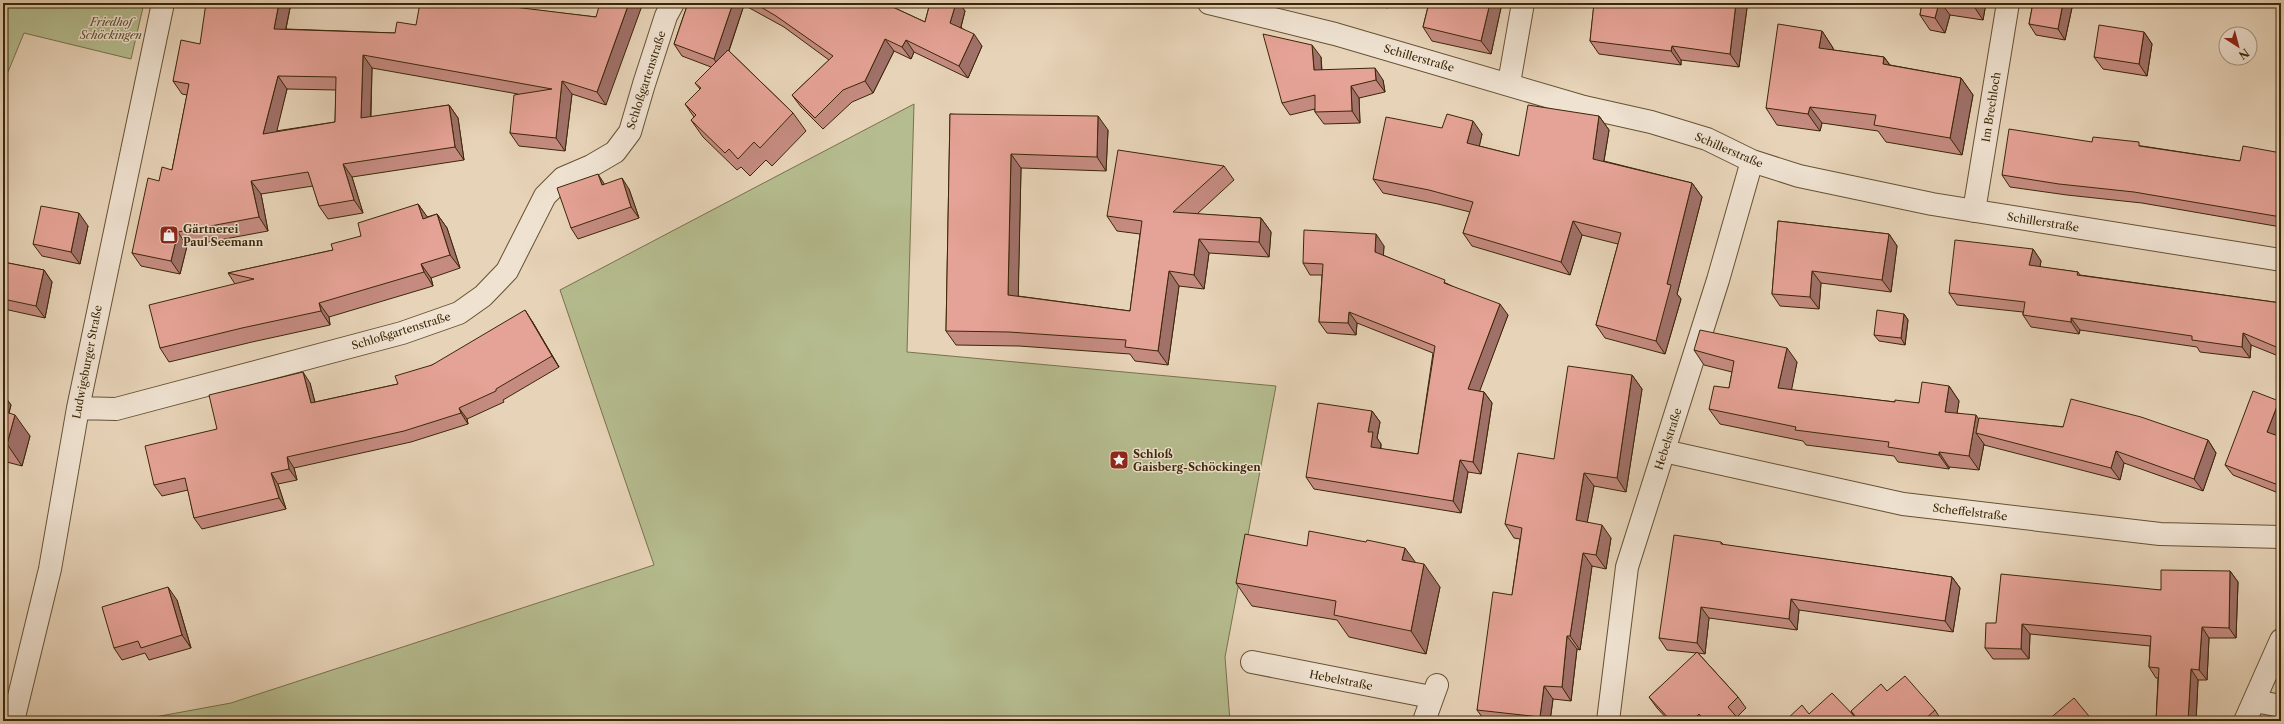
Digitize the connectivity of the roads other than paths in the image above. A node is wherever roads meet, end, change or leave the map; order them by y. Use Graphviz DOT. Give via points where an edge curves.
graph roads {
  1 [pos="163,3"];
  2 [pos="673,3"];
  3 [pos="1209,3"];
  4 [pos="1523,3"];
  5 [pos="2008,3"];
  6 [pos="1509,83"];
  7 [pos="1752,161"];
  8 [pos="1974,211"];
  9 [pos="2281,260"];
  10 [pos="78,408"];
  11 [pos="1664,451"];
  12 [pos="2281,537"];
  13 [pos="2281,640"];
  14 [pos="1252,662"];
  15 [pos="2256,701"];
  16 [pos="2281,706"];
  17 [pos="13,721"];
  18 [pos="1424,721"];
  19 [pos="1608,721"];
  20 [pos="2245,721"];
  1 -- 10 [label="street, Ludwigsburger Straße"];
  2 -- 10 [label="street, Schloßgartenstraße" via="666,16 630,132 615,152 563,178 545,196 507,271 483,296 459,313 402,333 116,409"];
  3 -- 6 [label="street, Schillerstraße" via="1335,34"];
  4 -- 6 [label="street"];
  5 -- 8 [label="street, Im Brechloch"];
  6 -- 7 [label="street, Schillerstraße" via="1707,139"];
  7 -- 8 [label="street, Schillerstraße" via="1799,176"];
  7 -- 11 [label="street, Hebelstraße"];
  8 -- 9 [label="street, Schillerstraße"];
  10 -- 17 [label="street, Ludwigsburger Straße" via="50,569"];
  11 -- 12 [label="street, Scheffelstraße" via="1903,504 2160,534"];
  11 -- 19 [label="street, Hebelstraße" via="1627,567"];
  13 -- 15 [label="street"];
  14 -- 18 [label="street, Hebelstraße" via="1435,690"];
  15 -- 16 [label="street"];
  15 -- 20 [label="street"];
}
